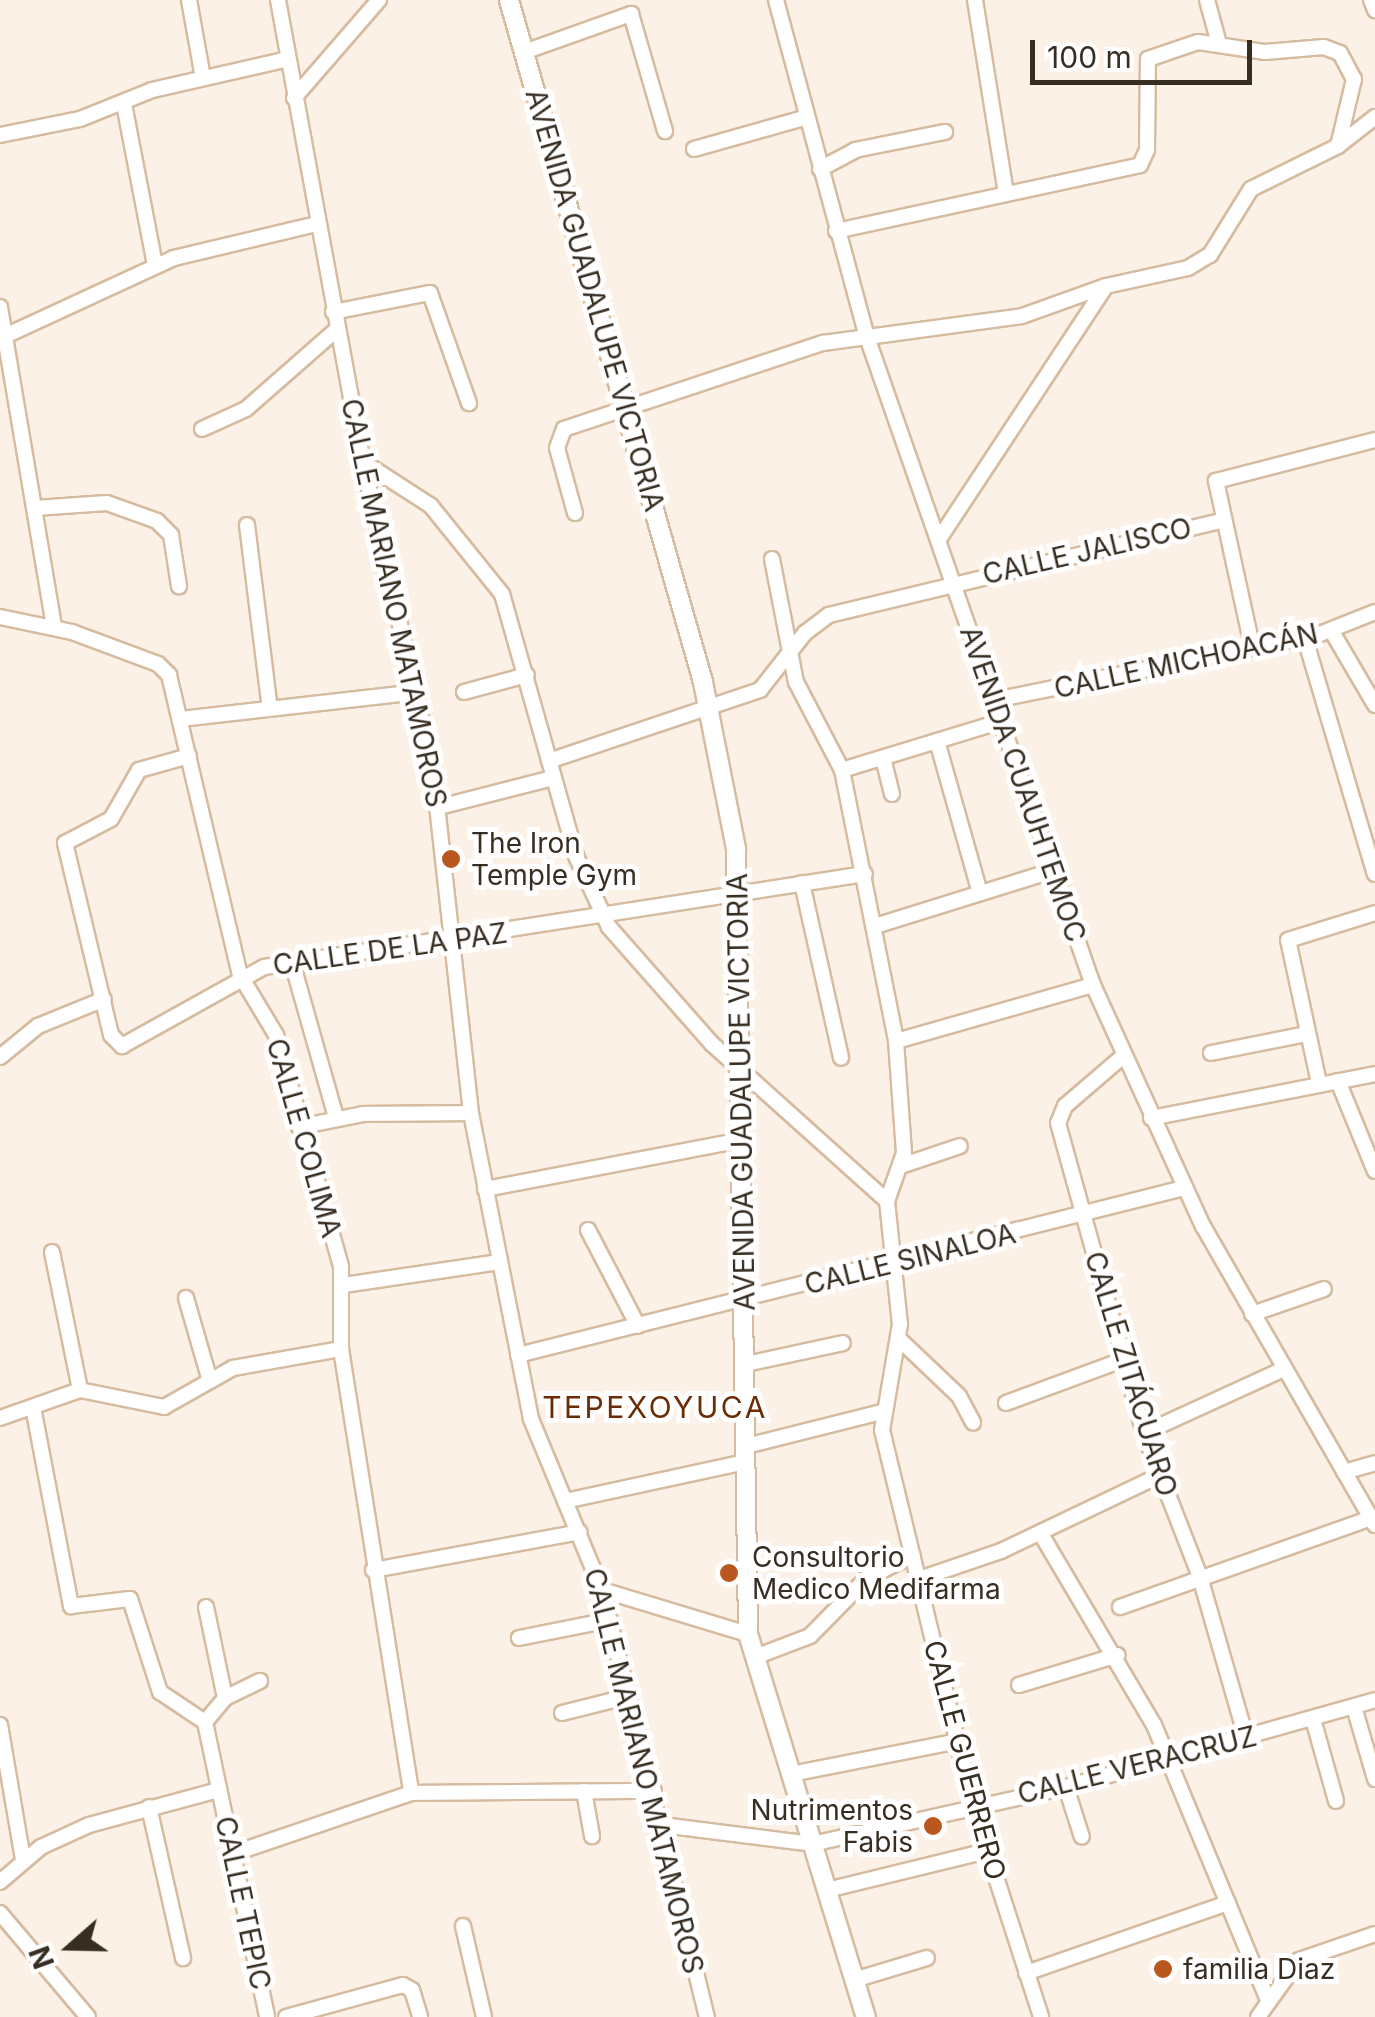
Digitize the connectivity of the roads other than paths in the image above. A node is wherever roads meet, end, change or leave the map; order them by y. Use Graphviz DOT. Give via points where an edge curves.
graph roads {
  1 [pos="189,0"];
  2 [pos="278,0"];
  3 [pos="379,0"];
  4 [pos="509,0"];
  5 [pos="776,0"];
  6 [pos="975,0"];
  7 [pos="1207,0"];
  8 [pos="1371,0"];
  9 [pos="1375,10"];
  10 [pos="1218,40"];
  11 [pos="524,52"];
  12 [pos="288,59"];
  13 [pos="204,78"];
  14 [pos="294,98"];
  15 [pos="124,104"];
  16 [pos="807,117"];
  17 [pos="1375,117"];
  18 [pos="665,131"];
  19 [pos="945,132"];
  20 [pos="0,134"];
  21 [pos="1338,146"];
  22 [pos="694,149"];
  23 [pos="820,169"];
  24 [pos="1006,193"];
  25 [pos="317,224"];
  26 [pos="836,230"];
  27 [pos="155,265"];
  28 [pos="1106,286"];
  29 [pos="0,307"];
  30 [pos="333,312"];
  31 [pos="337,329"];
  32 [pos="866,334"];
  33 [pos="6,336"];
  34 [pos="469,403"];
  35 [pos="629,412"];
  36 [pos="202,429"];
  37 [pos="1375,440"];
  38 [pos="363,462"];
  39 [pos="35,508"];
  40 [pos="574,513"];
  41 [pos="1221,521"];
  42 [pos="247,525"];
  43 [pos="939,540"];
  44 [pos="772,558"];
  45 [pos="954,582"];
  46 [pos="179,586"];
  47 [pos="1375,612"];
  48 [pos="0,617"];
  49 [pos="54,627"];
  50 [pos="1331,630"];
  51 [pos="1304,635"];
  52 [pos="1252,646"];
  53 [pos="788,656"];
  54 [pos="527,675"];
  55 [pos="417,692"];
  56 [pos="464,692"];
  57 [pos="995,700"];
  58 [pos="1375,704"];
  59 [pos="270,709"];
  60 [pos="710,709"];
  61 [pos="181,719"];
  62 [pos="1002,721"];
  63 [pos="937,741"];
  64 [pos="189,756"];
  65 [pos="883,758"];
  66 [pos="549,761"];
  67 [pos="842,770"];
  68 [pos="553,778"];
  69 [pos="892,794"];
  70 [pos="438,807"];
  71 [pos="1052,871"];
  72 [pos="866,874"];
  73 [pos="1375,874"];
  74 [pos="802,884"];
  75 [pos="741,893"];
  76 [pos="980,894"];
  77 [pos="1375,913"];
  78 [pos="601,915"];
  79 [pos="875,926"];
  80 [pos="452,940"];
  81 [pos="292,962"];
  82 [pos="240,975"];
  83 [pos="1093,985"];
  84 [pos="104,999"];
  85 [pos="1307,1034"];
  86 [pos="896,1041"];
  87 [pos="1211,1053"];
  88 [pos="1122,1056"];
  89 [pos="0,1057"];
  90 [pos="842,1058"];
  91 [pos="742,1073"];
  92 [pos="1375,1074"];
  93 [pos="1338,1081"];
  94 [pos="1319,1083"];
  95 [pos="471,1112"];
  96 [pos="336,1117"];
  97 [pos="1151,1118"];
  98 [pos="299,1127"];
  99 [pos="742,1140"];
  100 [pos="960,1146"];
  101 [pos="902,1166"];
  102 [pos="1375,1171"];
  103 [pos="1184,1188"];
  104 [pos="484,1189"];
  105 [pos="888,1201"];
  106 [pos="1084,1214"];
  107 [pos="588,1230"];
  108 [pos="52,1252"];
  109 [pos="499,1262"];
  110 [pos="894,1264"];
  111 [pos="344,1285"];
  112 [pos="1324,1289"];
  113 [pos="186,1298"];
  114 [pos="745,1301"];
  115 [pos="1252,1314"];
  116 [pos="638,1326"];
  117 [pos="898,1338"];
  118 [pos="843,1343"];
  119 [pos="341,1348"];
  120 [pos="518,1355"];
  121 [pos="1122,1360"];
  122 [pos="746,1364"];
  123 [pos="1284,1369"];
  124 [pos="210,1380"];
  125 [pos="80,1390"];
  126 [pos="1006,1403"];
  127 [pos="32,1407"];
  128 [pos="881,1412"];
  129 [pos="0,1418"];
  130 [pos="973,1422"];
  131 [pos="1144,1433"];
  132 [pos="745,1454"];
  133 [pos="1375,1463"];
  134 [pos="1344,1472"];
  135 [pos="1158,1476"];
  136 [pos="564,1502"];
  137 [pos="1373,1521"];
  138 [pos="580,1532"];
  139 [pos="1041,1534"];
  140 [pos="913,1555"];
  141 [pos="373,1570"];
  142 [pos="1200,1576"];
  143 [pos="919,1578"];
  144 [pos="602,1590"];
  145 [pos="206,1607"];
  146 [pos="1120,1607"];
  147 [pos="610,1620"];
  148 [pos="748,1634"];
  149 [pos="519,1638"];
  150 [pos="1118,1656"];
  151 [pos="755,1657"];
  152 [pos="260,1681"];
  153 [pos="1019,1685"];
  154 [pos="630,1696"];
  155 [pos="225,1698"];
  156 [pos="1375,1700"];
  157 [pos="1354,1707"];
  158 [pos="562,1713"];
  159 [pos="1313,1720"];
  160 [pos="204,1722"];
  161 [pos="0,1725"];
  162 [pos="1246,1737"];
  163 [pos="958,1741"];
  164 [pos="1168,1758"];
  165 [pos="792,1774"];
  166 [pos="1375,1779"];
  167 [pos="1066,1787"];
  168 [pos="219,1790"];
  169 [pos="584,1791"];
  170 [pos="654,1791"];
  171 [pos="412,1794"];
  172 [pos="1336,1801"];
  173 [pos="973,1806"];
  174 [pos="150,1807"];
  175 [pos="662,1825"];
  176 [pos="592,1836"];
  177 [pos="1082,1836"];
  178 [pos="812,1844"];
  179 [pos="987,1850"];
  180 [pos="232,1854"];
  181 [pos="22,1860"];
  182 [pos="0,1882"];
  183 [pos="826,1890"];
  184 [pos="1228,1903"];
  185 [pos="0,1913"];
  186 [pos="463,1926"];
  187 [pos="7,1933"];
  188 [pos="1375,1934"];
  189 [pos="184,1958"];
  190 [pos="927,1958"];
  191 [pos="1026,1972"];
  192 [pos="854,1980"];
  193 [pos="1268,1998"];
  194 [pos="88,2017"];
  195 [pos="267,2017"];
  196 [pos="286,2017"];
  197 [pos="420,2017"];
  198 [pos="484,2017"];
  199 [pos="707,2017"];
  200 [pos="866,2017"];
  201 [pos="1041,2017"];
  202 [pos="1258,2017"];
  1 -- 13 [label="street"];
  2 -- 12 [label="street, CALLE MARIANO MATAMOROS"];
  3 -- 14 [label="street"];
  4 -- 11 [label="main road, AVENIDA GUADALUPE VICTORIA"];
  5 -- 16 [label="street, AVENIDA CUAUHTEMOC"];
  6 -- 24 [label="street"];
  7 -- 10 [label="street"];
  8 -- 9 [label="street"];
  10 -- 21 [label="street" via="1265,52 1324,46 1340,53 1354,80"];
  10 -- 24 [label="street" via="1148,59 1147,150 1140,165"];
  11 -- 18 [label="street" via="630,14"];
  11 -- 35 [label="main road, AVENIDA GUADALUPE VICTORIA"];
  12 -- 13 [label="street"];
  12 -- 14 [label="street, CALLE MARIANO MATAMOROS"];
  13 -- 15 [label="street"];
  14 -- 25 [label="street, CALLE MARIANO MATAMOROS"];
  15 -- 20 [label="street"];
  15 -- 27 [label="street"];
  16 -- 22 [label="street"];
  16 -- 23 [label="street, AVENIDA CUAUHTEMOC"];
  17 -- 21 [label="street"];
  19 -- 23 [label="street" via="855,150"];
  21 -- 28 [label="street" via="1251,189 1200,262"];
  23 -- 26 [label="street, AVENIDA CUAUHTEMOC"];
  24 -- 26 [label="street"];
  25 -- 27 [label="street"];
  25 -- 30 [label="street, CALLE MARIANO MATAMOROS"];
  26 -- 32 [label="street, AVENIDA CUAUHTEMOC"];
  27 -- 33 [label="street"];
  28 -- 32 [label="street" via="1022,316"];
  28 -- 43 [label="street"];
  29 -- 33 [label="street"];
  30 -- 31 [label="street, CALLE MARIANO MATAMOROS"];
  30 -- 34 [label="street" via="430,292"];
  31 -- 36 [label="street" via="246,409"];
  31 -- 38 [label="street, CALLE MARIANO MATAMOROS"];
  32 -- 35 [label="street" via="794,352"];
  32 -- 43 [label="street, AVENIDA CUAUHTEMOC"];
  33 -- 39 [label="street"];
  35 -- 40 [label="street" via="559,434 558,456"];
  35 -- 60 [label="main road, AVENIDA GUADALUPE VICTORIA"];
  37 -- 41 [label="street, CALLE JALISCO" via="1220,478 1214,484"];
  38 -- 54 [label="street" via="431,506 492,579 508,608"];
  38 -- 55 [label="street, CALLE MARIANO MATAMOROS"];
  39 -- 46 [label="street" via="108,503 157,522 171,535"];
  39 -- 49 [label="street"];
  41 -- 45 [label="street, CALLE JALISCO"];
  41 -- 52 [label="street, CALLE JALISCO"];
  42 -- 59 [label="street"];
  43 -- 45 [label="street, AVENIDA CUAUHTEMOC"];
  44 -- 53 [label="street"];
  45 -- 53 [label="street, CALLE JALISCO" via="829,615"];
  45 -- 57 [label="street, AVENIDA CUAUHTEMOC"];
  47 -- 50 [label="street, CALLE MICHOACÁN"];
  48 -- 49 [label="street, CALLE COLIMA"];
  49 -- 61 [label="street, CALLE COLIMA" via="158,664 169,675"];
  50 -- 51 [label="street, CALLE MICHOACÁN"];
  50 -- 58 [label="street"];
  51 -- 52 [label="street, CALLE MICHOACÁN"];
  51 -- 73 [label="street"];
  52 -- 57 [label="street, CALLE MICHOACÁN"];
  53 -- 60 [label="street, CALLE JALISCO" via="760,690"];
  53 -- 67 [label="street"];
  54 -- 56 [label="street"];
  54 -- 66 [label="street"];
  55 -- 59 [label="street"];
  55 -- 70 [label="street, CALLE MARIANO MATAMOROS"];
  57 -- 62 [label="street, AVENIDA CUAUHTEMOC"];
  59 -- 61 [label="street"];
  60 -- 66 [label="street, CALLE JALISCO"];
  60 -- 75 [label="main road, AVENIDA GUADALUPE VICTORIA"];
  61 -- 64 [label="street, CALLE COLIMA"];
  62 -- 63 [label="street"];
  62 -- 71 [label="street, AVENIDA CUAUHTEMOC"];
  63 -- 65 [label="street"];
  63 -- 76 [label="street"];
  64 -- 82 [label="street, CALLE COLIMA"];
  64 -- 84 [label="street, CALLE DE LA PAZ" via="140,770 111,819 69,836 64,850"];
  65 -- 67 [label="street"];
  65 -- 69 [label="street"];
  66 -- 68 [label="street"];
  67 -- 72 [label="street"];
  68 -- 70 [label="street"];
  68 -- 78 [label="street"];
  70 -- 80 [label="street, CALLE MARIANO MATAMOROS"];
  71 -- 76 [label="street"];
  71 -- 83 [label="street, AVENIDA CUAUHTEMOC"];
  72 -- 74 [label="street, CALLE DE LA PAZ"];
  72 -- 79 [label="street"];
  74 -- 75 [label="street, CALLE DE LA PAZ"];
  74 -- 90 [label="street"];
  75 -- 78 [label="street, CALLE DE LA PAZ"];
  75 -- 91 [label="main road, AVENIDA GUADALUPE VICTORIA"];
  76 -- 79 [label="street"];
  77 -- 85 [label="street" via="1288,940"];
  78 -- 80 [label="street, CALLE DE LA PAZ"];
  78 -- 91 [label="street"];
  79 -- 86 [label="street"];
  80 -- 81 [label="street, CALLE DE LA PAZ"];
  80 -- 95 [label="street, CALLE MARIANO MATAMOROS"];
  81 -- 82 [label="street, CALLE DE LA PAZ"];
  81 -- 96 [label="street"];
  82 -- 84 [label="street, CALLE DE LA PAZ" via="129,1046 111,1035"];
  82 -- 98 [label="street, CALLE COLIMA" via="276,1035"];
  83 -- 86 [label="street"];
  83 -- 88 [label="street, AVENIDA CUAUHTEMOC"];
  84 -- 89 [label="street" via="38,1026"];
  85 -- 87 [label="street"];
  85 -- 94 [label="street"];
  86 -- 101 [label="street"];
  88 -- 97 [label="street, AVENIDA CUAUHTEMOC"];
  88 -- 106 [label="street, CALLE ZITÁCUARO" via="1066,1106 1058,1123"];
  91 -- 99 [label="main road, AVENIDA GUADALUPE VICTORIA"];
  91 -- 105 [label="street"];
  92 -- 93 [label="street"];
  93 -- 94 [label="street"];
  93 -- 102 [label="street"];
  94 -- 97 [label="street"];
  95 -- 96 [label="street"];
  95 -- 104 [label="street, CALLE MARIANO MATAMOROS"];
  96 -- 98 [label="street"];
  97 -- 103 [label="street, AVENIDA CUAUHTEMOC"];
  98 -- 111 [label="street, CALLE COLIMA"];
  99 -- 104 [label="street"];
  99 -- 114 [label="main road, AVENIDA GUADALUPE VICTORIA"];
  100 -- 101 [label="street"];
  101 -- 105 [label="street"];
  103 -- 106 [label="street, CALLE SINALOA"];
  103 -- 115 [label="street, AVENIDA CUAUHTEMOC"];
  104 -- 109 [label="street, CALLE MARIANO MATAMOROS"];
  105 -- 110 [label="street, CALLE GUERRERO"];
  106 -- 110 [label="street, CALLE SINALOA"];
  106 -- 121 [label="street, CALLE ZITÁCUARO"];
  107 -- 116 [label="street"];
  108 -- 125 [label="street"];
  109 -- 111 [label="street"];
  109 -- 120 [label="street, CALLE MARIANO MATAMOROS"];
  110 -- 114 [label="street, CALLE SINALOA"];
  110 -- 117 [label="street, CALLE GUERRERO"];
  111 -- 119 [label="street, CALLE COLIMA"];
  112 -- 115 [label="street"];
  113 -- 124 [label="street"];
  114 -- 116 [label="street, CALLE SINALOA"];
  114 -- 122 [label="main road, AVENIDA GUADALUPE VICTORIA"];
  115 -- 123 [label="street, AVENIDA CUAUHTEMOC"];
  116 -- 120 [label="street, CALLE SINALOA"];
  117 -- 128 [label="street, CALLE GUERRERO"];
  117 -- 130 [label="street" via="959,1396"];
  118 -- 122 [label="street"];
  119 -- 124 [label="street" via="246,1364"];
  119 -- 141 [label="street, CALLE COLIMA"];
  120 -- 136 [label="street, CALLE MARIANO MATAMOROS" via="536,1439"];
  121 -- 126 [label="street"];
  121 -- 131 [label="street, CALLE ZITÁCUARO"];
  122 -- 132 [label="main road, AVENIDA GUADALUPE VICTORIA"];
  123 -- 131 [label="street"];
  123 -- 134 [label="street, AVENIDA CUAUHTEMOC"];
  124 -- 125 [label="street" via="164,1407"];
  125 -- 127 [label="street"];
  127 -- 129 [label="street"];
  127 -- 160 [label="street" via="68,1599 74,1608 117,1597 134,1602 160,1692"];
  128 -- 132 [label="street"];
  128 -- 140 [label="street, CALLE GUERRERO"];
  131 -- 135 [label="street, CALLE ZITÁCUARO"];
  132 -- 136 [label="street"];
  132 -- 148 [label="main road, AVENIDA GUADALUPE VICTORIA"];
  133 -- 134 [label="street"];
  134 -- 137 [label="street, AVENIDA CUAUHTEMOC"];
  135 -- 139 [label="street"];
  135 -- 142 [label="street, CALLE ZITÁCUARO"];
  136 -- 138 [label="street, CALLE MARIANO MATAMOROS"];
  137 -- 142 [label="street"];
  138 -- 141 [label="street"];
  138 -- 144 [label="street, CALLE MARIANO MATAMOROS"];
  139 -- 143 [label="street"];
  139 -- 150 [label="street"];
  140 -- 143 [label="street, CALLE GUERRERO"];
  140 -- 151 [label="street" via="867,1578 810,1636"];
  141 -- 171 [label="street, CALLE COLIMA"];
  142 -- 146 [label="street"];
  142 -- 162 [label="street, CALLE ZITÁCUARO"];
  143 -- 163 [label="street, CALLE GUERRERO"];
  144 -- 147 [label="street, CALLE MARIANO MATAMOROS"];
  144 -- 148 [label="street"];
  145 -- 155 [label="street"];
  147 -- 149 [label="street"];
  147 -- 154 [label="street, CALLE MARIANO MATAMOROS"];
  148 -- 151 [label="main road, AVENIDA GUADALUPE VICTORIA"];
  150 -- 153 [label="street"];
  150 -- 164 [label="street"];
  151 -- 165 [label="main road, AVENIDA GUADALUPE VICTORIA"];
  152 -- 155 [label="street"];
  154 -- 158 [label="street"];
  154 -- 170 [label="street, CALLE MARIANO MATAMOROS"];
  155 -- 160 [label="street"];
  156 -- 157 [label="street, CALLE VERACRUZ"];
  157 -- 159 [label="street, CALLE VERACRUZ"];
  157 -- 166 [label="street"];
  159 -- 162 [label="street, CALLE VERACRUZ"];
  159 -- 172 [label="street"];
  160 -- 168 [label="street, CALLE TEPIC"];
  161 -- 181 [label="street"];
  162 -- 164 [label="street, CALLE VERACRUZ"];
  163 -- 165 [label="street"];
  163 -- 173 [label="street, CALLE GUERRERO"];
  164 -- 167 [label="street, CALLE VERACRUZ"];
  164 -- 184 [label="street"];
  165 -- 178 [label="main road, AVENIDA GUADALUPE VICTORIA"];
  167 -- 173 [label="street, CALLE VERACRUZ"];
  167 -- 177 [label="street"];
  168 -- 174 [label="street"];
  168 -- 180 [label="street, CALLE TEPIC"];
  169 -- 170 [label="street"];
  169 -- 171 [label="street"];
  169 -- 176 [label="street"];
  170 -- 175 [label="street, CALLE MARIANO MATAMOROS"];
  171 -- 180 [label="street"];
  173 -- 178 [label="street, CALLE VERACRUZ"];
  173 -- 179 [label="street, CALLE GUERRERO"];
  174 -- 181 [label="street" via="89,1825"];
  174 -- 189 [label="street"];
  175 -- 178 [label="street, CALLE VERACRUZ"];
  175 -- 199 [label="street, CALLE MARIANO MATAMOROS"];
  178 -- 183 [label="main road, AVENIDA GUADALUPE VICTORIA"];
  179 -- 183 [label="street"];
  179 -- 191 [label="street, CALLE GUERRERO"];
  180 -- 195 [label="street, CALLE TEPIC"];
  181 -- 182 [label="street"];
  183 -- 192 [label="main road, AVENIDA GUADALUPE VICTORIA"];
  184 -- 191 [label="street"];
  184 -- 193 [label="street"];
  185 -- 187 [label="street"];
  186 -- 198 [label="street"];
  187 -- 194 [label="street"];
  188 -- 193 [label="street" via="1299,1960"];
  190 -- 192 [label="street"];
  191 -- 201 [label="street, CALLE GUERRERO"];
  192 -- 200 [label="main road, AVENIDA GUADALUPE VICTORIA"];
  193 -- 202 [label="street"];
  196 -- 197 [label="street" via="404,1985"];
}
